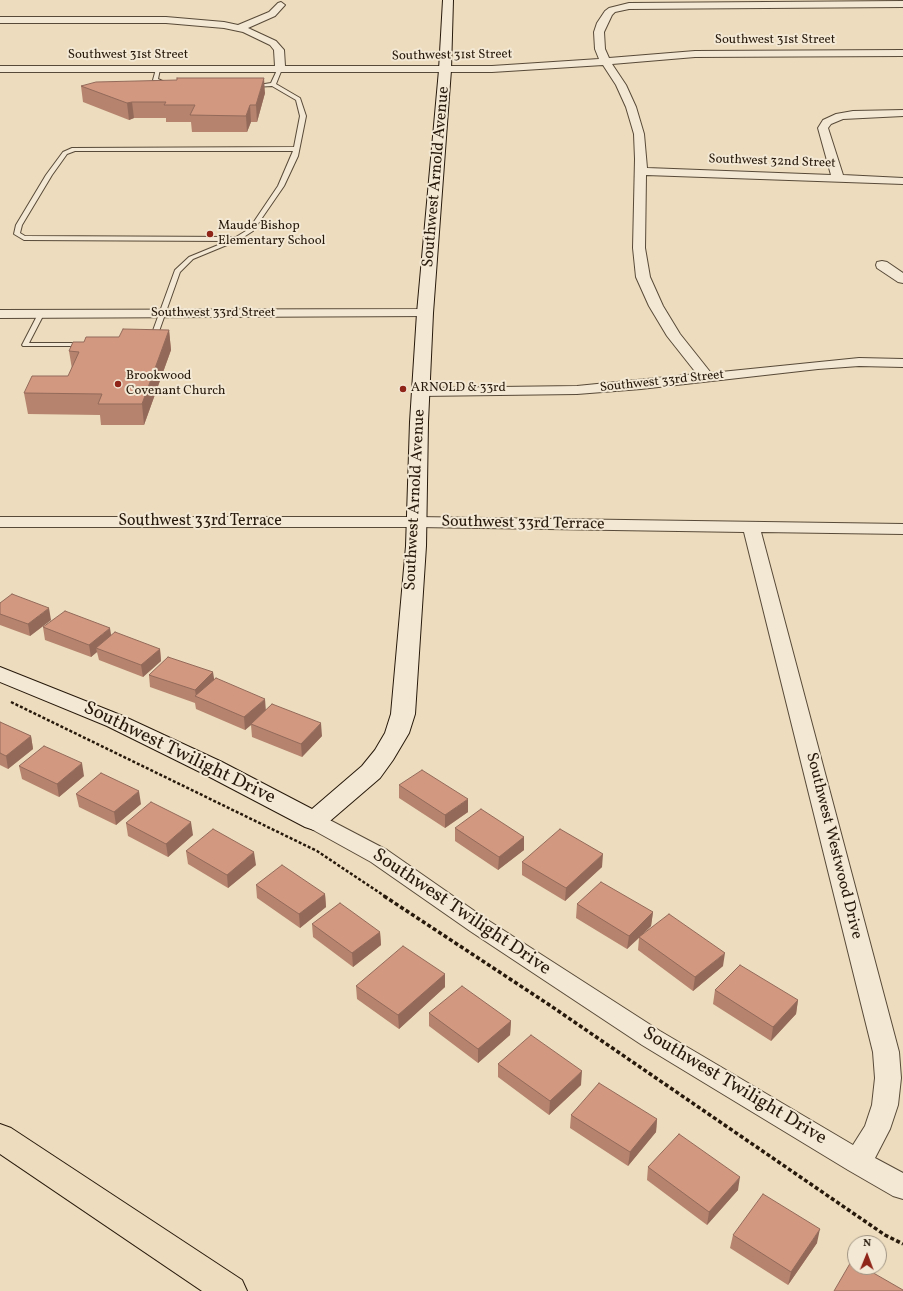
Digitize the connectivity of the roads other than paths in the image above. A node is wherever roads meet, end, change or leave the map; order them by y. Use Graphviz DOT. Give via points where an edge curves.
graph roads {
  1 [pos="448,0"];
  2 [pos="903,4"];
  3 [pos="281,5"];
  4 [pos="0,20"];
  5 [pos="240,28"];
  6 [pos="903,53"];
  7 [pos="605,61"];
  8 [pos="0,69"];
  9 [pos="158,69"];
  10 [pos="280,69"];
  11 [pos="445,70"];
  12 [pos="273,84"];
  13 [pos="173,86"];
  14 [pos="247,86"];
  15 [pos="903,113"];
  16 [pos="296,149"];
  17 [pos="641,171"];
  18 [pos="838,178"];
  19 [pos="903,181"];
  20 [pos="237,240"];
  21 [pos="882,265"];
  22 [pos="903,279"];
  23 [pos="425,313"];
  24 [pos="0,314"];
  25 [pos="41,314"];
  26 [pos="161,314"];
  27 [pos="146,342"];
  28 [pos="87,345"];
  29 [pos="903,363"];
  30 [pos="708,378"];
  31 [pos="421,392"];
  32 [pos="0,522"];
  33 [pos="417,522"];
  34 [pos="751,527"];
  35 [pos="903,528"];
  36 [pos="0,674"];
  37 [pos="314,821"];
  38 [pos="0,1137"];
  39 [pos="858,1162"];
  40 [pos="903,1187"];
  41 [pos="230,1291"];
  1 -- 11 [label="street, Southwest Arnold Avenue"];
  2 -- 7 [label="street" via="629,6 608,13 602,23 598,40"];
  3 -- 5 [label="street" via="272,14"];
  4 -- 5 [label="street" via="166,20 206,22"];
  5 -- 10 [label="street" via="257,34 280,50"];
  6 -- 7 [label="street, Southwest 31st Street" via="723,53"];
  7 -- 11 [label="street, Southwest 31st Street" via="542,67"];
  7 -- 17 [label="street" via="621,85 631,107 639,134"];
  8 -- 9 [label="street, Southwest 31st Street"];
  9 -- 10 [label="street, Southwest 31st Street"];
  9 -- 13 [label="lane" via="155,80"];
  10 -- 11 [label="street, Southwest 31st Street"];
  10 -- 12 [label="lane"];
  11 -- 23 [label="street, Southwest Arnold Avenue"];
  12 -- 14 [label="lane"];
  12 -- 16 [label="lane" via="298,99 300,103 303,116"];
  15 -- 18 [label="street" via="853,114 827,122 823,128"];
  16 -- 20 [label="lane" via="281,186 251,230"];
  16 -- 20 [label="lane" via="74,148 65,153 49,175 19,225 17,234 24,238"];
  17 -- 18 [label="street, Southwest 32nd Street"];
  17 -- 30 [label="street" via="639,248 644,277 656,306 674,336"];
  18 -- 19 [label="street, Southwest 32nd Street"];
  20 -- 26 [label="lane" via="191,258 177,271"];
  21 -- 22 [label="street"];
  23 -- 26 [label="street, Southwest 33rd Street"];
  23 -- 31 [label="street, Southwest Arnold Avenue"];
  24 -- 25 [label="street, Southwest 33rd Street"];
  25 -- 26 [label="street, Southwest 33rd Street"];
  25 -- 28 [label="lane" via="25,345"];
  26 -- 27 [label="lane" via="154,337"];
  29 -- 30 [label="street, Southwest 33rd Street" via="859,362 818,365"];
  30 -- 31 [label="street, Southwest 33rd Street" via="577,390"];
  31 -- 33 [label="street, Southwest Arnold Avenue"];
  32 -- 33 [label="street, Southwest 33rd Terrace"];
  33 -- 34 [label="street, Southwest 33rd Terrace"];
  33 -- 37 [label="street, Southwest Arnold Avenue" via="403,714 397,733 386,754 371,772"];
  34 -- 35 [label="street, Southwest 33rd Terrace"];
  34 -- 39 [label="street, Southwest Westwood Drive" via="886,1052 888,1078 885,1105 877,1128"];
  36 -- 37 [label="street, Southwest Twilight Drive" via="115,721 213,768"];
  37 -- 39 [label="street, Southwest Twilight Drive" via="379,856 478,925 651,1038"];
  38 -- 41 [label="highway"];
  39 -- 40 [label="street, Southwest Twilight Drive"];
}
